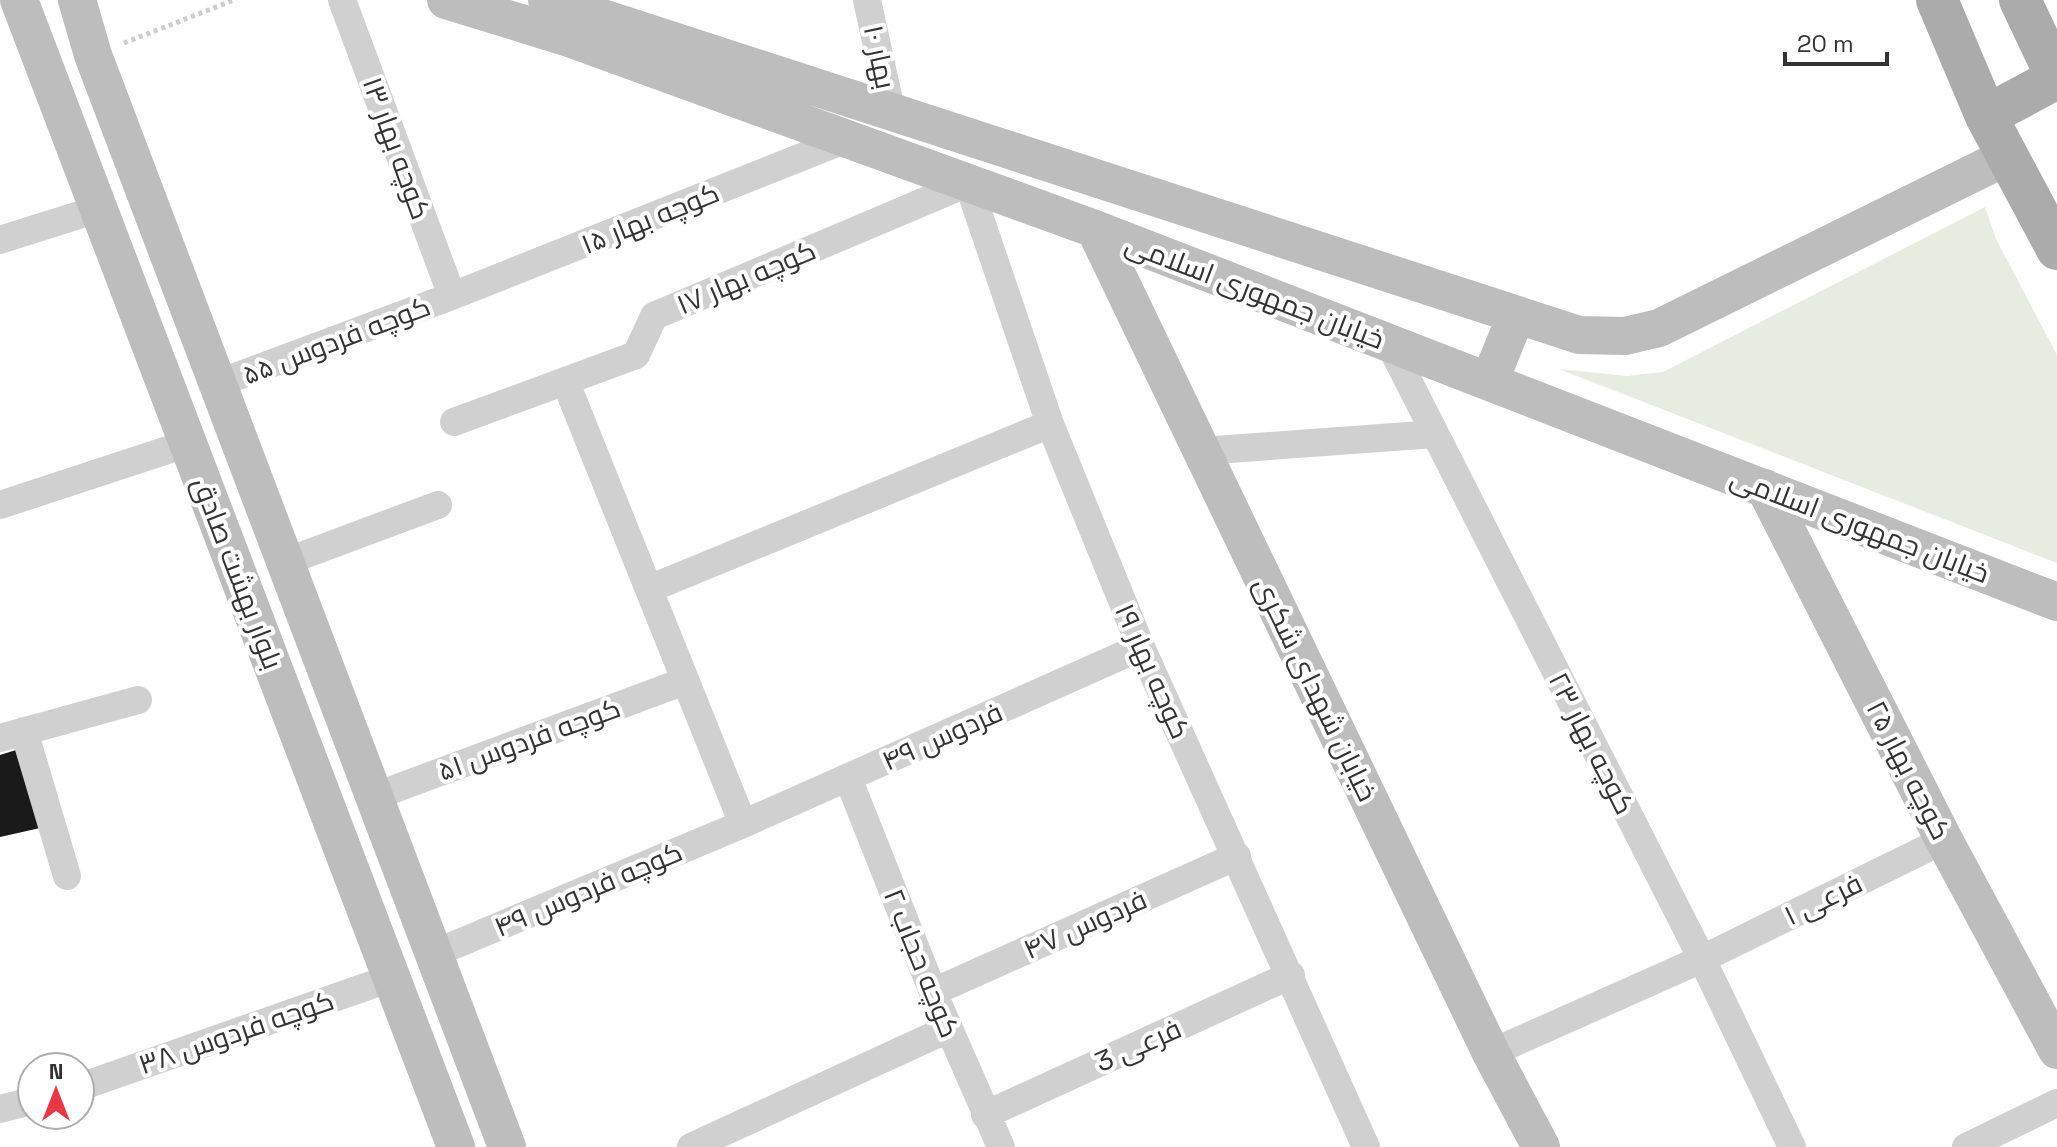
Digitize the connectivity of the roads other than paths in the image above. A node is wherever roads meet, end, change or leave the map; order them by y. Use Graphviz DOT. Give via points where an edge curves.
graph roads {
  1 [pos="19,0"];
  2 [pos="342,0"];
  3 [pos="446,0"];
  4 [pos="547,0"];
  5 [pos="867,0"];
  6 [pos="1937,0"];
  7 [pos="2020,0"];
  8 [pos="86,20"];
  9 [pos="2057,78"];
  10 [pos="892,114"];
  11 [pos="1986,116"];
  12 [pos="847,139"];
  13 [pos="2006,157"];
  14 [pos="968,183"];
  15 [pos="98,209"];
  16 [pos="1095,229"];
  17 [pos="0,240"];
  18 [pos="2057,249"];
  19 [pos="452,296"];
  20 [pos="1516,316"];
  21 [pos="1388,341"];
  22 [pos="1490,380"];
  23 [pos="219,383"];
  24 [pos="566,383"];
  25 [pos="454,422"];
  26 [pos="1050,424"];
  27 [pos="1435,434"];
  28 [pos="189,443"];
  29 [pos="1202,451"];
  30 [pos="1765,488"];
  31 [pos="0,505"];
  32 [pos="438,505"];
  33 [pos="285,562"];
  34 [pos="649,589"];
  35 [pos="2057,602"];
  36 [pos="1141,647"];
  37 [pos="685,681"];
  38 [pos="138,700"];
  39 [pos="12,734"];
  40 [pos="848,778"];
  41 [pos="373,797"];
  42 [pos="743,824"];
  43 [pos="1944,840"];
  44 [pos="1237,856"];
  45 [pos="67,876"];
  46 [pos="433,954"];
  47 [pos="1702,959"];
  48 [pos="1291,975"];
  49 [pos="391,978"];
  50 [pos="933,992"];
  51 [pos="2051,1024"];
  52 [pos="948,1029"];
  53 [pos="1491,1053"];
  54 [pos="96,1081"];
  55 [pos="2057,1103"];
  56 [pos="985,1115"];
  57 [pos="708,1144"];
  58 [pos="454,1146"];
  59 [pos="507,1147"];
  60 [pos="1001,1147"];
  61 [pos="1366,1147"];
  62 [pos="1541,1147"];
  63 [pos="1792,1147"];
  64 [pos="1966,1147"];
  1 -- 15 [label="street, بلوار بهشت صادق"];
  2 -- 19 [label="street, کوچه بهار ۱۳"];
  3 -- 12 [label="street, خیابان جمهوری اسلامی" via="566,37"];
  4 -- 10 [label="street, خیابان جمهوری اسلامی"];
  5 -- 10 [label="street, بهار ۱۰"];
  6 -- 11 [label="main road"];
  7 -- 9 [label="main road"];
  8 -- 23 [label="street, بلوار بهشت صادق"];
  9 -- 11 [label="main road"];
  10 -- 20 [label="street, خیابان جمهوری اسلامی"];
  11 -- 13 [label="main road"];
  12 -- 14 [label="street, خیابان جمهوری اسلامی"];
  12 -- 19 [label="street, کوچه بهار ۱۵"];
  13 -- 18 [label="main road"];
  13 -- 20 [label="street, خیابان جمهوری اسلامی" via="1659,328 1592,336"];
  14 -- 16 [label="street, خیابان جمهوری اسلامی"];
  14 -- 24 [label="street, کوچه بهار ۱۷" via="654,316 636,355"];
  14 -- 26 [label="street, کوچه بهار ۱۹"];
  15 -- 17 [label="street"];
  15 -- 28 [label="street, بلوار بهشت صادق"];
  16 -- 21 [label="street, خیابان جمهوری اسلامی"];
  16 -- 29 [label="street, خیابان شهدای شکری"];
  19 -- 23 [label="street, کوچه فردوس ۵۵"];
  20 -- 22 [label="street"];
  21 -- 22 [label="street, خیابان جمهوری اسلامی"];
  21 -- 27 [label="street, کوچه بهار ۲۳"];
  22 -- 30 [label="street, خیابان جمهوری اسلامی"];
  23 -- 33 [label="street, بلوار بهشت صادق"];
  24 -- 25 [label="street, کوچه بهار ۱۷"];
  24 -- 34 [label="street"];
  26 -- 34 [label="street"];
  26 -- 36 [label="street, کوچه بهار ۱۹"];
  27 -- 29 [label="street"];
  27 -- 47 [label="street, کوچه بهار ۲۳"];
  28 -- 31 [label="street"];
  28 -- 49 [label="street, بلوار بهشت صادق"];
  29 -- 53 [label="street, خیابان شهدای شکری"];
  30 -- 35 [label="street, خیابان جمهوری اسلامی"];
  30 -- 43 [label="street, کوچه بهار ۲۵"];
  32 -- 33 [label="street"];
  33 -- 41 [label="street, بلوار بهشت صادق"];
  34 -- 37 [label="street"];
  36 -- 40 [label="street, فردوس ۴۹"];
  36 -- 44 [label="street, کوچه بهار ۱۹"];
  37 -- 41 [label="street, کوچه فردوس ۵۱"];
  37 -- 42 [label="street"];
  38 -- 39 [label="street"];
  39 -- 45 [label="street"];
  40 -- 42 [label="street, فردوس ۴۹"];
  40 -- 50 [label="street, کوچه حجاب ۲"];
  41 -- 46 [label="street, بلوار بهشت صادق"];
  42 -- 46 [label="street, کوچه فردوس ۴۹"];
  43 -- 47 [label="street, فرعی ۱"];
  43 -- 51 [label="street, کوچه بهار ۲۵"];
  44 -- 48 [label="street, کوچه بهار ۱۹"];
  44 -- 50 [label="street, فردوس ۴۷"];
  46 -- 59 [label="street, بلوار بهشت صادق"];
  47 -- 53 [label="street, فرعی ۱"];
  47 -- 63 [label="street, کوچه بهار ۲۳"];
  48 -- 56 [label="street, فرعی 3"];
  48 -- 61 [label="street, کوچه بهار ۱۹"];
  49 -- 54 [label="street, کوچه فردوس ۳۸"];
  49 -- 58 [label="street, بلوار بهشت صادق"];
  50 -- 52 [label="street, کوچه حجاب ۲"];
  52 -- 56 [label="street, کوچه حجاب ۲"];
  52 -- 57 [label="street"];
  53 -- 62 [label="street, خیابان شهدای شکری"];
  55 -- 64 [label="street"];
  56 -- 60 [label="street, کوچه حجاب ۲"];
}
